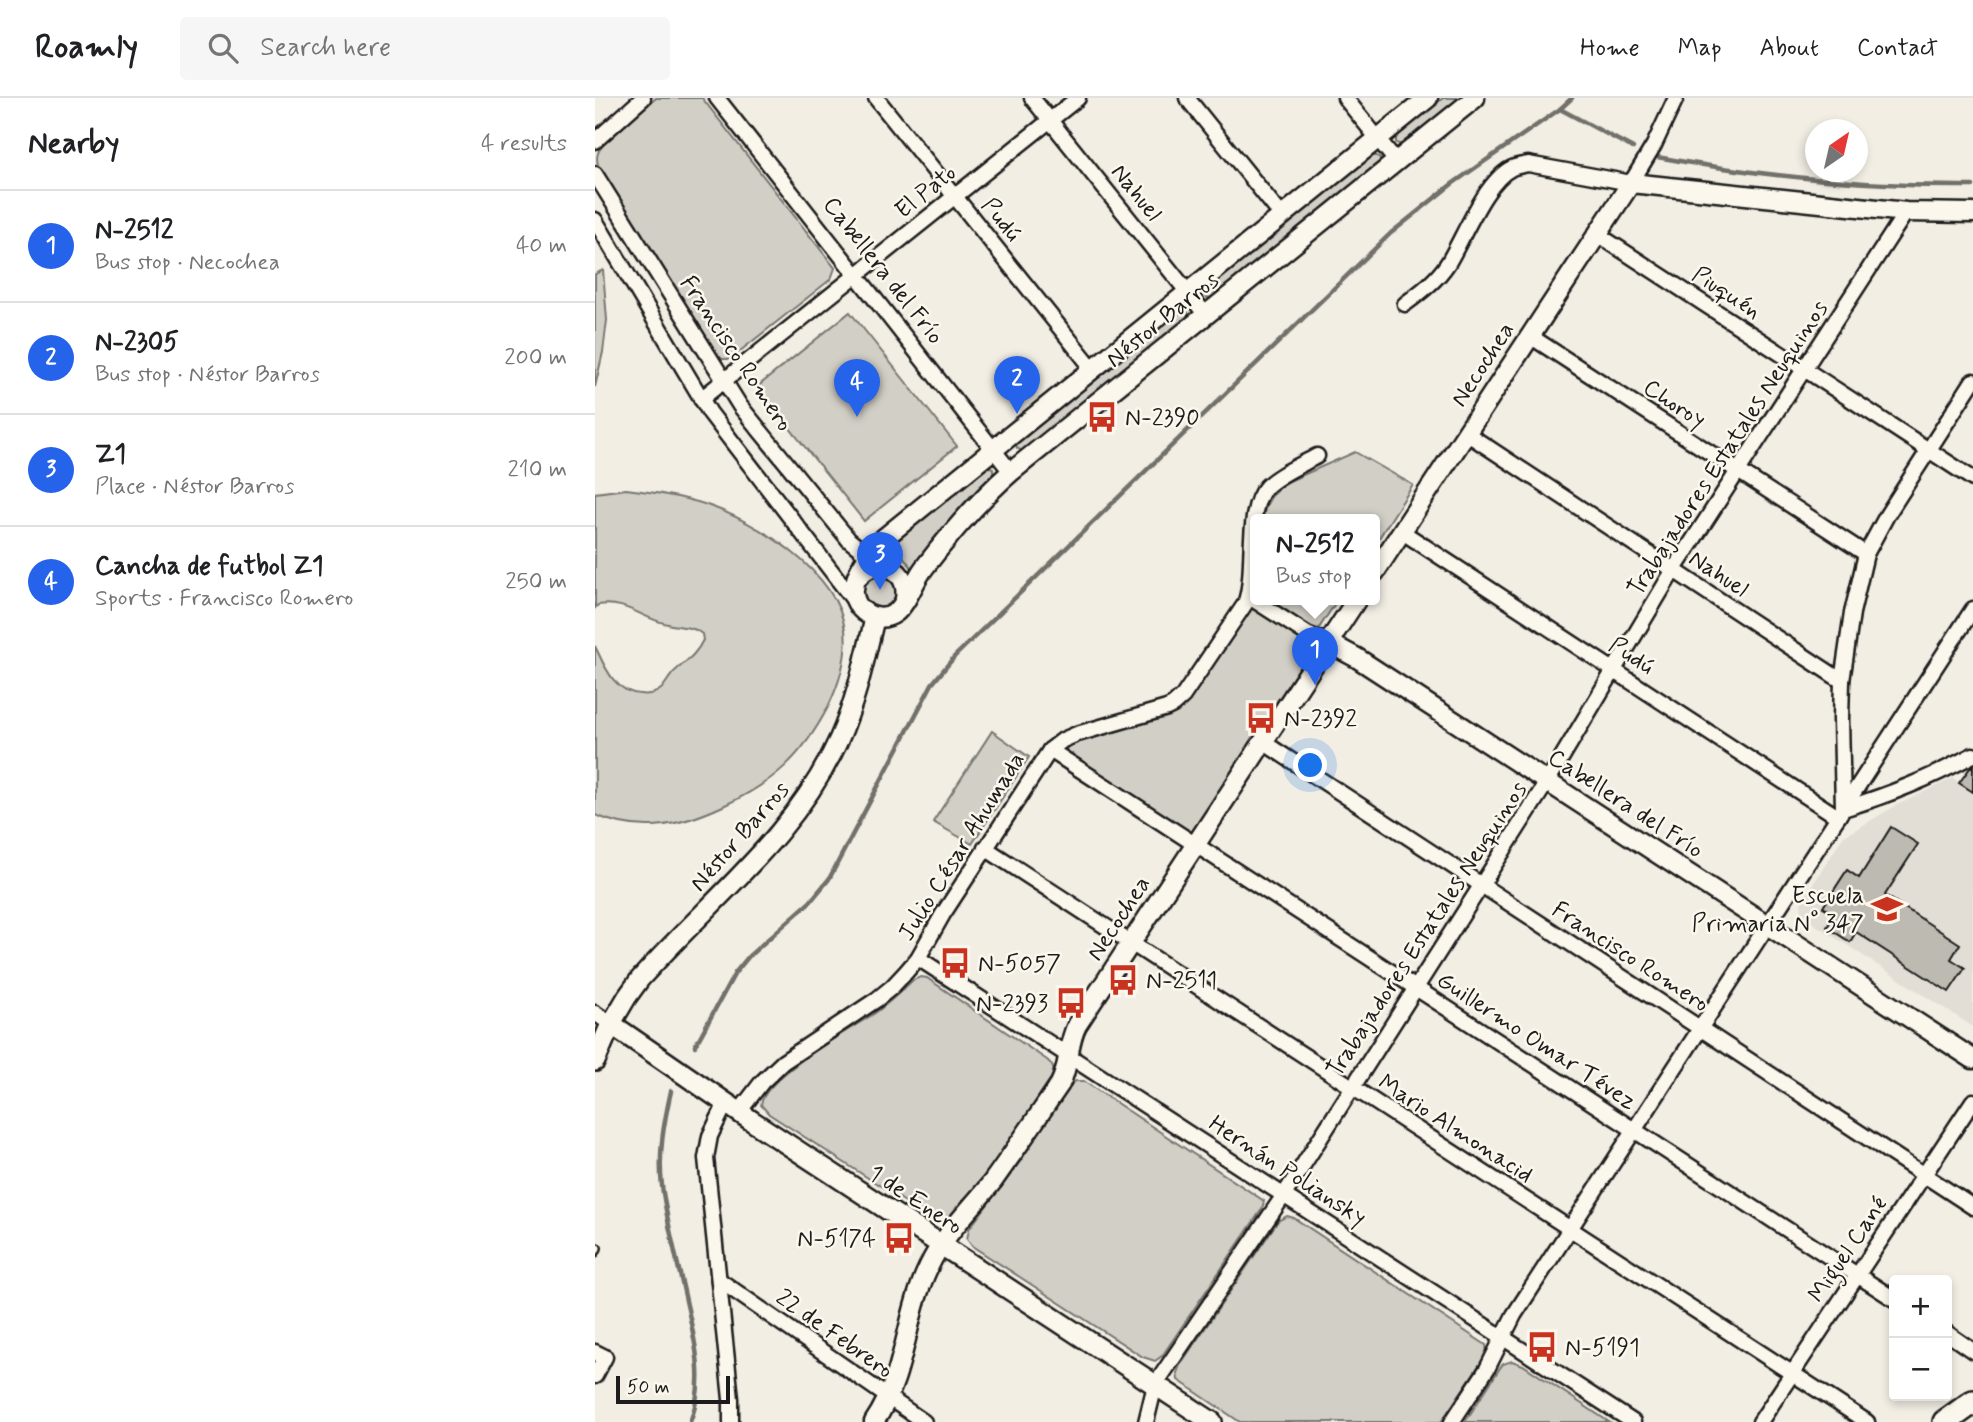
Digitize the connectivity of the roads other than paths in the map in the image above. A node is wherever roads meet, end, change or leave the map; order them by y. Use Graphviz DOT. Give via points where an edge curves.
graph roads {
  1 [pos="643,98"];
  2 [pos="717,98"];
  3 [pos="876,98"];
  4 [pos="1032,98"];
  5 [pos="1078,98"];
  6 [pos="1187,98"];
  7 [pos="1345,98"];
  8 [pos="1429,98"];
  9 [pos="1475,98"];
  10 [pos="1677,98"];
  11 [pos="1050,120"];
  12 [pos="596,136"];
  13 [pos="1378,138"];
  14 [pos="1397,161"];
  15 [pos="595,174"];
  16 [pos="1631,183"];
  17 [pos="955,197"];
  18 [pos="1906,212"];
  19 [pos="1973,213"];
  20 [pos="1282,216"];
  21 [pos="595,220"];
  22 [pos="1597,234"];
  23 [pos="856,275"];
  24 [pos="1188,292"];
  25 [pos="1405,304"];
  26 [pos="1206,315"];
  27 [pos="1530,336"];
  28 [pos="1093,369"];
  29 [pos="1804,369"];
  30 [pos="723,381"];
  31 [pos="1973,381"];
  32 [pos="701,399"];
  33 [pos="1466,433"];
  34 [pos="993,449"];
  35 [pos="1928,450"];
  36 [pos="1317,456"];
  37 [pos="1738,471"];
  38 [pos="1011,472"];
  39 [pos="1973,479"];
  40 [pos="1255,514"];
  41 [pos="1401,531"];
  42 [pos="1866,554"];
  43 [pos="869,556"];
  44 [pos="1380,563"];
  45 [pos="892,568"];
  46 [pos="1673,571"];
  47 [pos="1250,572"];
  48 [pos="857,579"];
  49 [pos="1248,596"];
  50 [pos="905,600"];
  51 [pos="858,605"];
  52 [pos="1262,605"];
  53 [pos="1353,605"];
  54 [pos="1973,609"];
  55 [pos="875,617"];
  56 [pos="1329,643"];
  57 [pos="1614,670"];
  58 [pos="1842,681"];
  59 [pos="1263,742"];
  60 [pos="1050,750"];
  61 [pos="1973,755"];
  62 [pos="1548,782"];
  63 [pos="1841,813"];
  64 [pos="1196,845"];
  65 [pos="985,848"];
  66 [pos="1481,885"];
  67 [pos="1768,925"];
  68 [pos="1131,943"];
  69 [pos="918,957"];
  70 [pos="1416,988"];
  71 [pos="603,1019"];
  72 [pos="1700,1028"];
  73 [pos="1069,1055"];
  74 [pos="1973,1059"];
  75 [pos="595,1061"];
  76 [pos="1352,1087"];
  77 [pos="1973,1101"];
  78 [pos="732,1108"];
  79 [pos="1635,1130"];
  80 [pos="1924,1175"];
  81 [pos="1284,1195"];
  82 [pos="1973,1207"];
  83 [pos="1570,1229"];
  84 [pos="941,1245"];
  85 [pos="1857,1275"];
  86 [pos="719,1280"];
  87 [pos="1889,1296"];
  88 [pos="1503,1337"];
  89 [pos="1952,1337"];
  90 [pos="1973,1350"];
  91 [pos="600,1354"];
  92 [pos="1792,1373"];
  93 [pos="595,1376"];
  94 [pos="1155,1385"];
  95 [pos="889,1398"];
  96 [pos="1973,1402"];
  97 [pos="731,1422"];
  98 [pos="874,1422"];
  99 [pos="924,1422"];
  100 [pos="1146,1422"];
  101 [pos="1212,1422"];
  102 [pos="1452,1422"];
  103 [pos="1633,1422"];
  104 [pos="1760,1422"];
  105 [pos="1867,1422"];
  106 [pos="1945,1422"];
  1 -- 12 [label="street"];
  2 -- 23 [label="street, Cabellera del Frío"];
  3 -- 17 [label="street, Pudú"];
  4 -- 11 [label="street, Nahuel"];
  5 -- 11 [label="street, El Pato"];
  6 -- 20 [label="street"];
  7 -- 13 [label="street"];
  8 -- 13 [label="street, Néstor Barros"];
  9 -- 14 [label="street, Néstor Barros"];
  10 -- 16 [label="street"];
  11 -- 17 [label="street, El Pato"];
  11 -- 24 [label="street, Nahuel"];
  13 -- 14 [label="street"];
  13 -- 20 [label="street, Néstor Barros"];
  14 -- 26 [label="street, Néstor Barros"];
  15 -- 30 [label="street, Francisco Romero"];
  16 -- 18 [label="street"];
  16 -- 22 [label="street, Necochea"];
  16 -- 25 [label="street" via="1528,164 1512,168 1479,205 1432,284"];
  17 -- 23 [label="street, El Pato"];
  17 -- 28 [label="street, Pudú"];
  18 -- 19 [label="street"];
  18 -- 29 [label="street, Trabajadores Estatales Neuquinos"];
  20 -- 24 [label="street, Néstor Barros"];
  21 -- 32 [label="street, Francisco Romero"];
  22 -- 27 [label="street, Necochea"];
  22 -- 29 [label="street, Piuquén"];
  23 -- 30 [label="street, El Pato"];
  23 -- 34 [label="street, Cabellera del Frío"];
  24 -- 26 [label="street, Nahuel"];
  24 -- 28 [label="street, Néstor Barros"];
  26 -- 38 [label="street, Néstor Barros"];
  27 -- 33 [label="street, Necochea"];
  27 -- 37 [label="street, Choroy"];
  28 -- 34 [label="street, Néstor Barros"];
  29 -- 35 [label="street, Piuquén"];
  29 -- 37 [label="street, Trabajadores Estatales Neuquinos"];
  30 -- 32 [label="street, El Pato"];
  30 -- 43 [label="street, Francisco Romero" via="845,536"];
  31 -- 35 [label="street"];
  32 -- 51 [label="street, Francisco Romero"];
  33 -- 41 [label="street, Necochea"];
  33 -- 46 [label="street, Nahuel"];
  34 -- 38 [label="street, Cabellera del Frío"];
  34 -- 43 [label="street, Néstor Barros" via="890,533"];
  35 -- 39 [label="street, Piuquén"];
  35 -- 42 [label="street"];
  36 -- 40 [label="street, Julio César Ahumada" via="1270,484 1259,497"];
  37 -- 42 [label="street, Choroy"];
  37 -- 46 [label="street, Trabajadores Estatales Neuquinos"];
  38 -- 50 [label="street, Néstor Barros" via="932,558"];
  41 -- 44 [label="street, Necochea"];
  41 -- 57 [label="street, Pudú"];
  42 -- 58 [label="street"];
  43 -- 45 [label="street, Francisco Romero"];
  43 -- 48 [label="street, Néstor Barros"];
  45 -- 48 [label="street" via="872,566"];
  45 -- 50 [label="street" via="905,586"];
  46 -- 57 [label="street, Trabajadores Estatales Neuquinos"];
  46 -- 58 [label="street, Nahuel"];
  47 -- 49 [label="street, Julio César Ahumada"];
  48 -- 51 [label="street, Néstor Barros"];
  49 -- 60 [label="street, Julio César Ahumada" via="1173,705 1077,733"];
  50 -- 55 [label="street, Néstor Barros" via="890,616"];
  51 -- 55 [label="street"];
  52 -- 56 [label="street, Cabellera del Frío"];
  53 -- 56 [label="street, Necochea"];
  54 -- 63 [label="street"];
  55 -- 71 [label="street, Néstor Barros" via="845,724 815,783 753,864"];
  56 -- 59 [label="street, Necochea"];
  56 -- 62 [label="street, Cabellera del Frío"];
  57 -- 62 [label="street, Trabajadores Estatales Neuquinos"];
  57 -- 63 [label="street, Pudú"];
  58 -- 63 [label="street"];
  59 -- 64 [label="street, Necochea"];
  59 -- 66 [label="street, Francisco Romero"];
  60 -- 64 [label="street, Guillermo Omar Tévez"];
  60 -- 65 [label="street, Julio César Ahumada"];
  61 -- 63 [label="street" via="1915,785"];
  62 -- 66 [label="street, Trabajadores Estatales Neuquinos"];
  62 -- 67 [label="street, Cabellera del Frío"];
  63 -- 67 [label="street"];
  64 -- 68 [label="street, Necochea"];
  64 -- 70 [label="street, Guillermo Omar Tévez"];
  65 -- 68 [label="street, Mario Almonacid"];
  65 -- 69 [label="street, Julio César Ahumada"];
  66 -- 70 [label="street, Trabajadores Estatales Neuquinos"];
  66 -- 72 [label="street, Francisco Romero"];
  67 -- 72 [label="street"];
  67 -- 74 [label="street, Cabellera del Frío"];
  68 -- 73 [label="street, Necochea" via="1077,1025"];
  68 -- 76 [label="street, Mario Almonacid"];
  69 -- 73 [label="street, Hernán Poliansky"];
  69 -- 78 [label="street, Julio César Ahumada" via="884,994 783,1062"];
  70 -- 76 [label="street, Trabajadores Estatales Neuquinos"];
  70 -- 79 [label="street, Guillermo Omar Tévez"];
  71 -- 75 [label="main road, Néstor Barros"];
  71 -- 78 [label="main road, 1 de Enero"];
  72 -- 79 [label="street"];
  72 -- 80 [label="street, Francisco Romero"];
  73 -- 81 [label="street, Hernán Poliansky"];
  73 -- 84 [label="street, Necochea" via="1060,1084 1005,1165"];
  76 -- 81 [label="street, Trabajadores Estatales Neuquinos"];
  76 -- 83 [label="street, Mario Almonacid"];
  77 -- 80 [label="street, Miguel Cané"];
  78 -- 84 [label="main road, 1 de Enero"];
  78 -- 86 [label="street, Julio César Ahumada" via="710,1136 706,1150"];
  79 -- 83 [label="street"];
  79 -- 85 [label="street, Guillermo Omar Tévez"];
  80 -- 82 [label="street, Francisco Romero"];
  80 -- 85 [label="street, Miguel Cané"];
  81 -- 88 [label="street, Hernán Poliansky"];
  81 -- 94 [label="street, Trabajadores Estatales Neuquinos"];
  83 -- 88 [label="street"];
  83 -- 92 [label="street, Mario Almonacid"];
  84 -- 94 [label="main road, 1 de Enero"];
  84 -- 95 [label="street, Necochea" via="922,1280"];
  85 -- 87 [label="street, Guillermo Omar Tévez"];
  85 -- 92 [label="street, Miguel Cané"];
  86 -- 95 [label="street, 22 de Febrero"];
  86 -- 97 [label="street, Julio César Ahumada"];
  88 -- 102 [label="street"];
  88 -- 103 [label="street, Hernán Poliansky"];
  89 -- 90 [label="street"];
  91 -- 93 [label="street"];
  92 -- 104 [label="street, Miguel Cané"];
  92 -- 105 [label="street, Mario Almonacid"];
  94 -- 100 [label="street, Trabajadores Estatales Neuquinos"];
  94 -- 101 [label="main road, 1 de Enero"];
  95 -- 98 [label="street, Necochea"];
  95 -- 99 [label="street, 22 de Febrero"];
  96 -- 106 [label="main road"];
}
